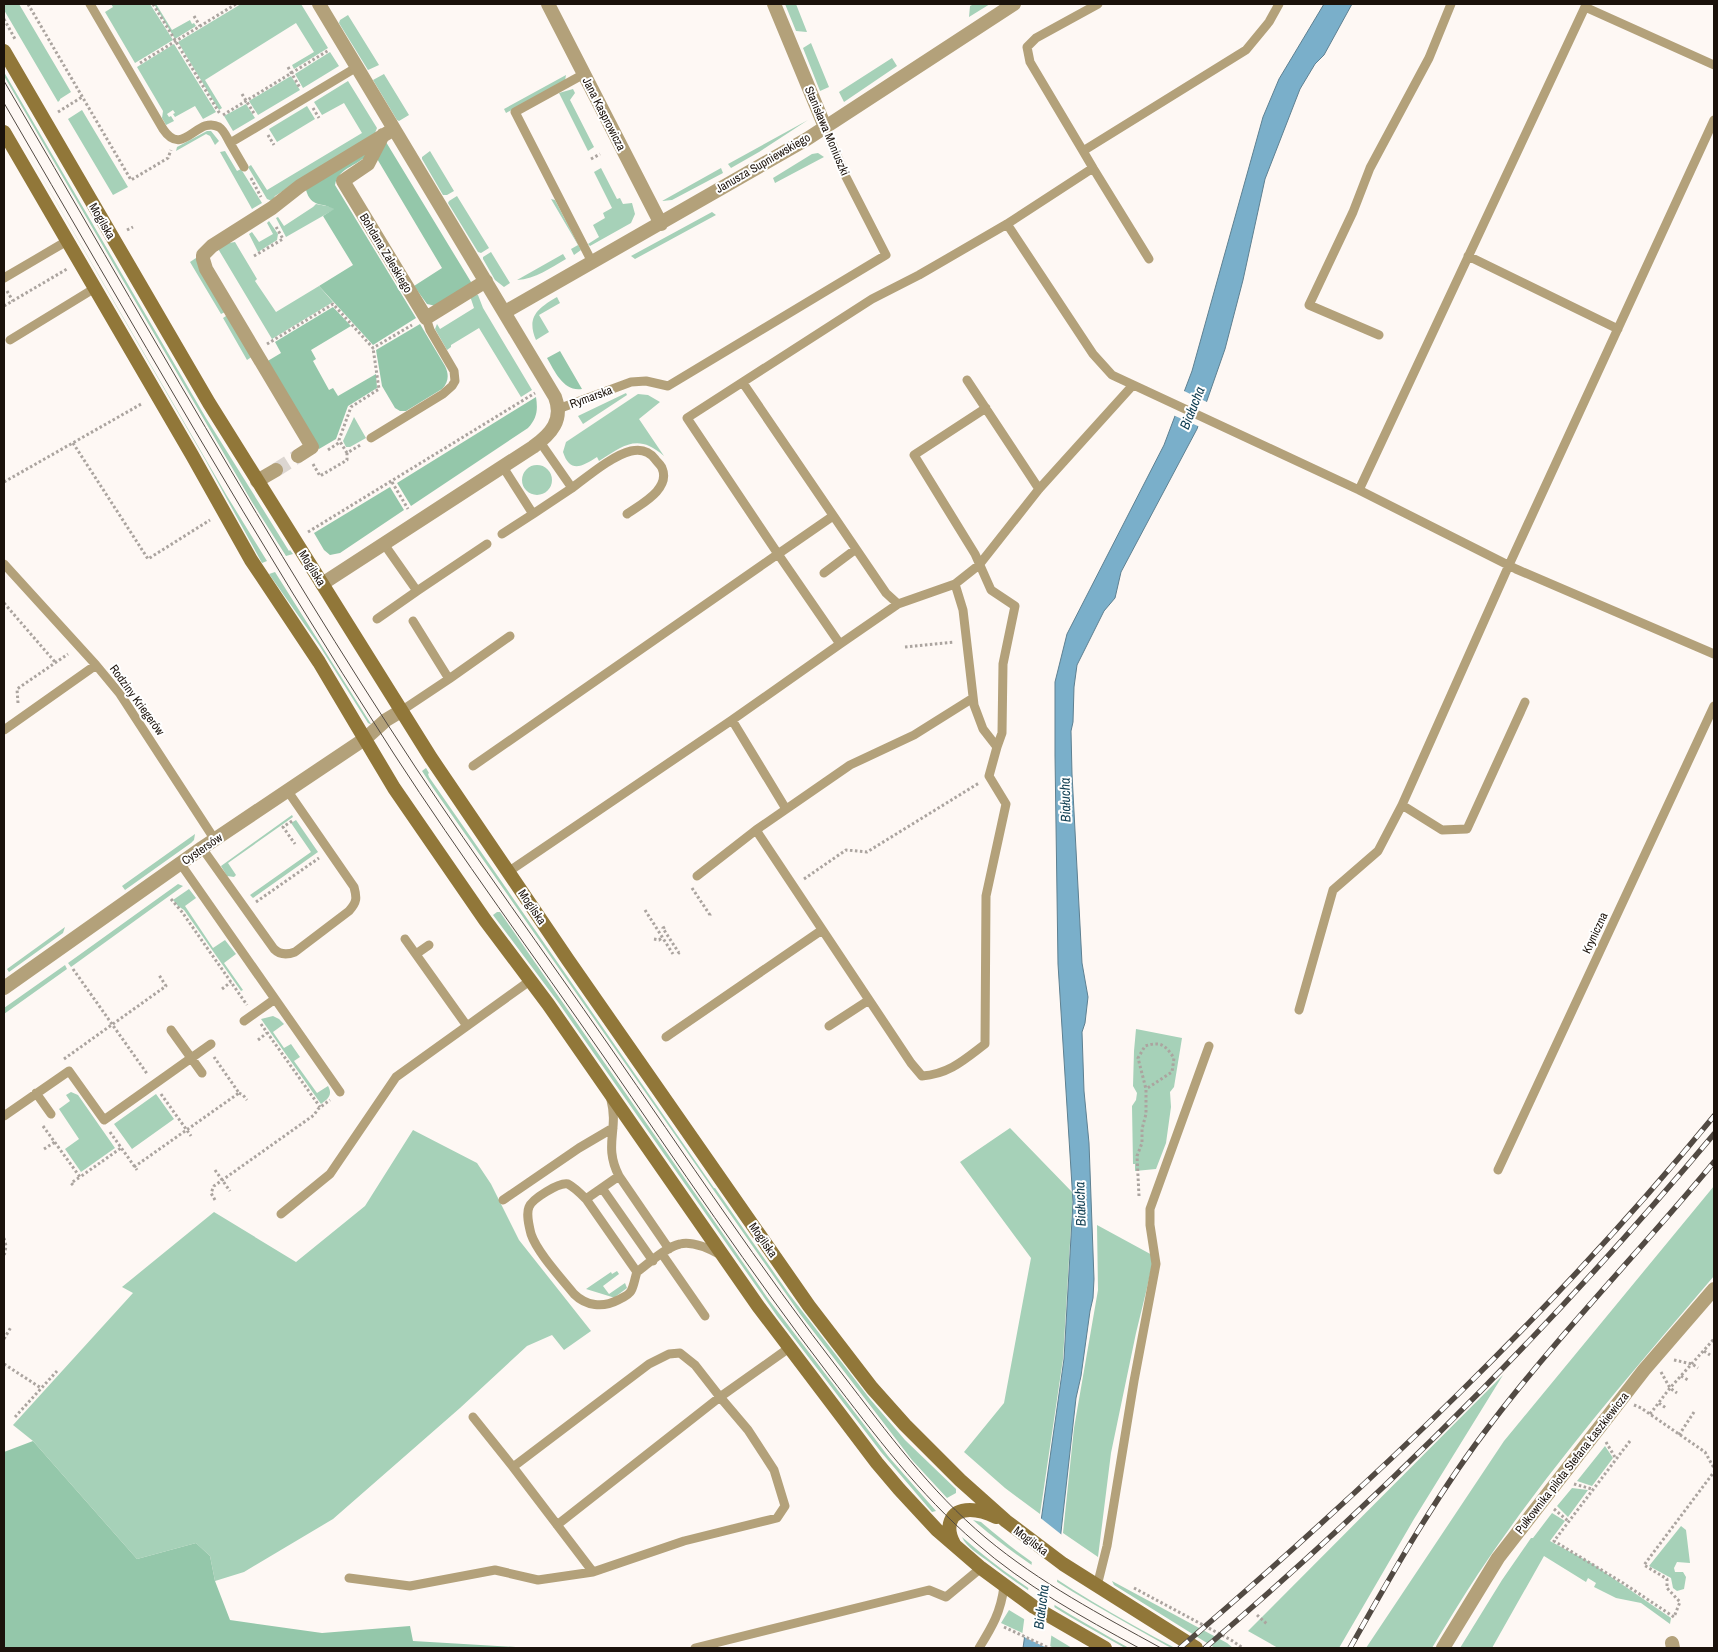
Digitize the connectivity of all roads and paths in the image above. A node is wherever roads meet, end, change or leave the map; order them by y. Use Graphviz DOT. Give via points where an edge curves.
graph roads {
  1 [pos="28,4"];
  2 [pos="90,4"];
  3 [pos="153,4"];
  4 [pos="236,4"];
  5 [pos="319,4"];
  6 [pos="548,4"];
  7 [pos="774,4"];
  8 [pos="1014,4"];
  9 [pos="1098,4"];
  10 [pos="1279,4"];
  11 [pos="1451,4"];
  12 [pos="194,16"];
  13 [pos="200,26"];
  14 [pos="175,41"];
  15 [pos="331,48"];
  16 [pos="4,51"];
  17 [pos="1714,66"];
  18 [pos="357,68"];
  19 [pos="128,70"];
  20 [pos="584,74"];
  21 [pos="82,97"];
  22 [pos="58,112"];
  23 [pos="221,116"];
  24 [pos="1714,120"];
  25 [pos="216,126"];
  26 [pos="825,127"];
  27 [pos="4,132"];
  28 [pos="389,132"];
  29 [pos="230,143"];
  30 [pos="1083,151"];
  31 [pos="600,154"];
  32 [pos="168,158"];
  33 [pos="591,159"];
  34 [pos="244,167"];
  35 [pos="1093,168"];
  36 [pos="266,204"];
  37 [pos="661,224"];
  38 [pos="1007,224"];
  39 [pos="133,226"];
  40 [pos="127,230"];
  41 [pos="67,241"];
  42 [pos="273,244"];
  43 [pos="886,255"];
  44 [pos="254,256"];
  45 [pos="1468,256"];
  46 [pos="1149,259"];
  47 [pos="592,262"];
  48 [pos="68,269"];
  49 [pos="4,278"];
  50 [pos="486,281"];
  51 [pos="4,285"];
  52 [pos="95,288"];
  53 [pos="14,301"];
  54 [pos="4,306"];
  55 [pos="505,312"];
  56 [pos="425,317"];
  57 [pos="1618,329"];
  58 [pos="1379,335"];
  59 [pos="10,340"];
  60 [pos="373,348"];
  61 [pos="255,352"];
  62 [pos="968,380"];
  63 [pos="743,383"];
  64 [pos="1133,385"];
  65 [pos="537,392"];
  66 [pos="146,402"];
  67 [pos="986,408"];
  68 [pos="558,409"];
  69 [pos="371,438"];
  70 [pos="340,442"];
  71 [pos="540,442"];
  72 [pos="73,443"];
  73 [pos="331,448"];
  74 [pos="347,453"];
  75 [pos="298,456"];
  76 [pos="313,464"];
  77 [pos="502,467"];
  78 [pos="276,470"];
  79 [pos="257,481"];
  80 [pos="4,482"];
  81 [pos="392,482"];
  82 [pos="572,488"];
  83 [pos="1039,489"];
  84 [pos="1359,490"];
  85 [pos="409,511"];
  86 [pos="534,514"];
  87 [pos="627,514"];
  88 [pos="833,516"];
  89 [pos="214,518"];
  90 [pos="308,532"];
  91 [pos="502,534"];
  92 [pos="384,544"];
  93 [pos="488,544"];
  94 [pos="856,549"];
  95 [pos="778,554"];
  96 [pos="4,564"];
  97 [pos="979,565"];
  98 [pos="1509,565"];
  99 [pos="824,573"];
  100 [pos="322,584"];
  101 [pos="955,584"];
  102 [pos="417,591"];
  103 [pos="4,603"];
  104 [pos="898,604"];
  105 [pos="377,618"];
  106 [pos="413,621"];
  107 [pos="510,636"];
  108 [pos="967,641"];
  109 [pos="840,644"];
  110 [pos="62,646"];
  111 [pos="905,647"];
  112 [pos="69,654"];
  113 [pos="1714,654"];
  114 [pos="55,662"];
  115 [pos="96,665"];
  116 [pos="86,672"];
  117 [pos="449,679"];
  118 [pos="973,698"];
  119 [pos="1525,702"];
  120 [pos="17,706"];
  121 [pos="1714,706"];
  122 [pos="401,711"];
  123 [pos="732,720"];
  124 [pos="4,730"];
  125 [pos="366,738"];
  126 [pos="997,747"];
  127 [pos="474,766"];
  128 [pos="989,776"];
  129 [pos="287,790"];
  130 [pos="1402,805"];
  131 [pos="786,809"];
  132 [pos="295,818"];
  133 [pos="756,830"];
  134 [pos="215,840"];
  135 [pos="295,844"];
  136 [pos="202,848"];
  137 [pos="328,851"];
  138 [pos="180,863"];
  139 [pos="508,872"];
  140 [pos="697,876"];
  141 [pos="688,882"];
  142 [pos="793,886"];
  143 [pos="170,899"];
  144 [pos="177,907"];
  145 [pos="246,909"];
  146 [pos="645,910"];
  147 [pos="708,916"];
  148 [pos="665,927"];
  149 [pos="822,930"];
  150 [pos="663,937"];
  151 [pos="405,939"];
  152 [pos="654,939"];
  153 [pos="671,939"];
  154 [pos="666,942"];
  155 [pos="429,945"];
  156 [pos="681,951"];
  157 [pos="416,954"];
  158 [pos="673,954"];
  159 [pos="73,969"];
  160 [pos="159,975"];
  161 [pos="531,980"];
  162 [pos="232,982"];
  163 [pos="4,988"];
  164 [pos="222,989"];
  165 [pos="275,999"];
  166 [pos="869,1000"];
  167 [pos="1299,1010"];
  168 [pos="244,1021"];
  169 [pos="112,1024"];
  170 [pos="467,1026"];
  171 [pos="829,1026"];
  172 [pos="171,1030"];
  173 [pos="267,1033"];
  174 [pos="666,1037"];
  175 [pos="258,1040"];
  176 [pos="209,1046"];
  177 [pos="1208,1046"];
  178 [pos="191,1058"];
  179 [pos="61,1063"];
  180 [pos="202,1073"];
  181 [pos="154,1084"];
  182 [pos="1146,1089"];
  183 [pos="608,1090"];
  184 [pos="340,1092"];
  185 [pos="36,1093"];
  186 [pos="239,1093"];
  187 [pos="247,1100"];
  188 [pos="26,1101"];
  189 [pos="51,1114"];
  190 [pos="4,1116"];
  191 [pos="104,1120"];
  192 [pos="613,1128"];
  193 [pos="186,1130"];
  194 [pos="191,1136"];
  195 [pos="55,1142"];
  196 [pos="121,1148"];
  197 [pos="44,1149"];
  198 [pos="215,1170"];
  199 [pos="1138,1170"];
  200 [pos="1498,1170"];
  201 [pos="619,1176"];
  202 [pos="80,1178"];
  203 [pos="222,1180"];
  204 [pos="73,1185"];
  205 [pos="602,1188"];
  206 [pos="230,1191"];
  207 [pos="586,1199"];
  208 [pos="214,1200"];
  209 [pos="502,1200"];
  210 [pos="281,1214"];
  211 [pos="4,1238"];
  212 [pos="666,1251"];
  213 [pos="4,1257"];
  214 [pos="725,1258"];
  215 [pos="653,1260"];
  216 [pos="637,1272"];
  217 [pos="1714,1289"];
  218 [pos="705,1316"];
  219 [pos="11,1327"];
  220 [pos="4,1338"];
  221 [pos="1714,1339"];
  222 [pos="789,1348"];
  223 [pos="1704,1351"];
  224 [pos="1710,1355"];
  225 [pos="1668,1359"];
  226 [pos="4,1364"];
  227 [pos="1692,1364"];
  228 [pos="1698,1368"];
  229 [pos="1660,1370"];
  230 [pos="57,1371"];
  231 [pos="1681,1376"];
  232 [pos="1688,1380"];
  233 [pos="41,1388"];
  234 [pos="1670,1388"];
  235 [pos="1677,1393"];
  236 [pos="720,1398"];
  237 [pos="1659,1403"];
  238 [pos="1631,1404"];
  239 [pos="1666,1408"];
  240 [pos="1694,1412"];
  241 [pos="1650,1414"];
  242 [pos="15,1417"];
  243 [pos="473,1417"];
  244 [pos="1678,1435"];
  245 [pos="1605,1439"];
  246 [pos="1630,1440"];
  247 [pos="1616,1459"];
  248 [pos="1713,1462"];
  249 [pos="513,1467"];
  250 [pos="1714,1468"];
  251 [pos="1714,1472"];
  252 [pos="1571,1483"];
  253 [pos="1592,1489"];
  254 [pos="1551,1508"];
  255 [pos="1568,1521"];
  256 [pos="1008,1523"];
  257 [pos="557,1525"];
  258 [pos="959,1550"];
  259 [pos="981,1568"];
  260 [pos="593,1572"];
  261 [pos="349,1578"];
  262 [pos="1127,1584"];
  263 [pos="1004,1586"];
  264 [pos="1097,1586"];
  265 [pos="1257,1615"];
  266 [pos="1000,1625"];
  267 [pos="1268,1625"];
  268 [pos="695,1648"];
  269 [pos="979,1648"];
  270 [pos="1049,1648"];
  271 [pos="1106,1648"];
  272 [pos="1196,1648"];
  273 [pos="1242,1648"];
  274 [pos="1443,1648"];
  1 -- 21 [label="path"];
  2 -- 19 [label="lane"];
  3 -- 14 [label="path"];
  4 -- 13 [label="path"];
  5 -- 18 [label="street"];
  6 -- 20 [label="street, Jana Kasprowicza"];
  7 -- 26 [label="street, Stanisława Moniuszki"];
  8 -- 26 [label="street, Janusza Supniewskiego"];
  9 -- 30 [label="lane" via="1036,38 1027,47 1030,62"];
  10 -- 30 [label="lane" via="1246,50"];
  11 -- 58 [label="lane" via="1429,58 1370,168 1309,305"];
  12 -- 13 [label="path"];
  13 -- 14 [label="path"];
  14 -- 19 [label="path"];
  14 -- 23 [label="path"];
  15 -- 23 [label="path"];
  16 -- 79 [label="main road, Mogilska"];
  17 -- 45 [label="lane" via="1585,6"];
  18 -- 28 [label="street"];
  18 -- 29 [label="lane"];
  19 -- 25 [label="lane" via="172,139 182,139 208,125"];
  20 -- 37 [label="street, Jana Kasprowicza"];
  20 -- 47 [label="lane" via="515,112"];
  21 -- 22 [label="path"];
  21 -- 32 [label="path" via="131,180"];
  23 -- 25 [label="path"];
  24 -- 57 [label="lane"];
  25 -- 29 [label="lane"];
  26 -- 37 [label="street, Janusza Supniewskiego"];
  26 -- 43 [label="lane, Stanisława Moniuszki" via="846,177"];
  27 -- 41 [label="main road"];
  28 -- 50 [label="street"];
  28 -- 56 [label="street, Bohdana Zaleskiego" via="368,164 343,181"];
  28 -- 61 [label="street" via="300,186 203,255 206,269"];
  29 -- 34 [label="lane"];
  30 -- 35 [label="lane"];
  31 -- 33 [label="path"];
  34 -- 36 [label="path"];
  35 -- 38 [label="lane"];
  35 -- 46 [label="lane"];
  37 -- 47 [label="street, Janusza Supniewskiego"];
  38 -- 63 [label="lane" via="872,299"];
  38 -- 64 [label="lane" via="1093,354 1112,374"];
  39 -- 40 [label="path"];
  41 -- 49 [label="lane"];
  41 -- 52 [label="main road"];
  42 -- 44 [label="path"];
  43 -- 68 [label="lane, Rymarska" via="668,386 646,380 631,382"];
  45 -- 57 [label="lane"];
  45 -- 84 [label="lane"];
  47 -- 55 [label="street, Janusza Supniewskiego"];
  48 -- 53 [label="path"];
  50 -- 55 [label="street"];
  50 -- 56 [label="street"];
  51 -- 53 [label="path"];
  52 -- 59 [label="lane"];
  52 -- 125 [label="main road" via="251,560"];
  53 -- 54 [label="path"];
  55 -- 68 [label="street" via="555,397"];
  56 -- 60 [label="path"];
  56 -- 69 [label="lane" via="454,371 452,386"];
  57 -- 98 [label="lane"];
  60 -- 61 [label="path" via="333,304"];
  60 -- 70 [label="path" via="379,388 350,406"];
  61 -- 75 [label="street" via="312,447"];
  62 -- 67 [label="lane"];
  63 -- 88 [label="lane"];
  63 -- 95 [label="lane" via="687,418"];
  64 -- 83 [label="lane"];
  64 -- 84 [label="lane"];
  65 -- 81 [label="path"];
  66 -- 72 [label="path"];
  67 -- 83 [label="lane"];
  67 -- 97 [label="lane" via="914,455"];
  68 -- 71 [label="street, Rymarska" via="556,424"];
  69 -- 74 [label="path"];
  70 -- 73 [label="path"];
  70 -- 74 [label="path"];
  71 -- 77 [label="street, Rymarska"];
  71 -- 82 [label="lane"];
  72 -- 80 [label="path"];
  72 -- 89 [label="path" via="148,559"];
  74 -- 76 [label="path" via="347,460 320,476"];
  77 -- 86 [label="lane"];
  77 -- 92 [label="street, Rymarska"];
  78 -- 79 [label="street"];
  79 -- 100 [label="main road, Mogilska"];
  81 -- 85 [label="path"];
  81 -- 90 [label="path"];
  82 -- 86 [label="lane"];
  82 -- 87 [label="lane" via="620,455 640,450 651,454 662,468 664,479 656,493"];
  83 -- 97 [label="lane"];
  84 -- 98 [label="lane"];
  86 -- 91 [label="lane"];
  88 -- 94 [label="lane"];
  88 -- 95 [label="lane"];
  92 -- 100 [label="street, Rymarska"];
  92 -- 102 [label="lane"];
  93 -- 102 [label="lane"];
  94 -- 99 [label="lane"];
  94 -- 104 [label="lane" via="886,593"];
  95 -- 109 [label="lane"];
  95 -- 127 [label="lane"];
  96 -- 115 [label="lane, Rodziny Kriegerów"];
  97 -- 101 [label="lane"];
  97 -- 126 [label="lane" via="991,590 1015,606 1003,664 1002,733"];
  98 -- 113 [label="lane"];
  98 -- 130 [label="lane"];
  100 -- 122 [label="main road, Mogilska"];
  101 -- 104 [label="lane"];
  101 -- 108 [label="lane" via="964,610"];
  102 -- 105 [label="lane"];
  103 -- 114 [label="path"];
  104 -- 109 [label="lane"];
  106 -- 117 [label="lane"];
  107 -- 117 [label="lane"];
  108 -- 111 [label="path"];
  108 -- 118 [label="lane"];
  109 -- 123 [label="lane"];
  110 -- 112 [label="path"];
  112 -- 114 [label="path"];
  112 -- 116 [label="path"];
  114 -- 120 [label="path" via="17,689"];
  115 -- 116 [label="lane"];
  115 -- 134 [label="lane, Rodziny Kriegerów" via="131,708"];
  116 -- 124 [label="lane"];
  117 -- 122 [label="lane"];
  118 -- 126 [label="lane" via="983,728"];
  118 -- 131 [label="lane" via="914,734 850,765"];
  119 -- 130 [label="lane" via="1467,829 1442,830"];
  121 -- 200 [label="lane, Kryniczna"];
  122 -- 125 [label="street, Cystersów"];
  122 -- 139 [label="main road, Mogilska"];
  123 -- 131 [label="lane"];
  123 -- 139 [label="lane"];
  125 -- 129 [label="street, Cystersów"];
  125 -- 161 [label="main road" via="399,794 485,920"];
  126 -- 128 [label="lane"];
  128 -- 142 [label="path" via="867,852 846,850"];
  128 -- 166 [label="lane" via="1006,804 986,896 986,1044 952,1069 922,1076"];
  129 -- 134 [label="street, Cystersów"];
  129 -- 137 [label="lane"];
  130 -- 167 [label="lane" via="1378,852 1333,890"];
  131 -- 133 [label="lane"];
  132 -- 135 [label="path" via="283,827"];
  133 -- 140 [label="lane"];
  133 -- 142 [label="lane"];
  134 -- 136 [label="street, Cystersów"];
  136 -- 138 [label="street, Cystersów"];
  136 -- 145 [label="lane"];
  137 -- 145 [label="path"];
  137 -- 145 [label="lane" via="354,887 356,904 298,950 288,954 276,951"];
  138 -- 163 [label="street, Cystersów"];
  138 -- 165 [label="lane"];
  139 -- 256 [label="main road, Mogilska" via="810,1306 872,1388 914,1435"];
  141 -- 147 [label="path"];
  142 -- 149 [label="lane"];
  143 -- 144 [label="path"];
  146 -- 150 [label="path"];
  148 -- 153 [label="path"];
  149 -- 166 [label="lane"];
  149 -- 174 [label="lane"];
  150 -- 152 [label="path"];
  150 -- 154 [label="path"];
  151 -- 157 [label="lane"];
  153 -- 154 [label="path"];
  153 -- 156 [label="path"];
  154 -- 158 [label="path"];
  155 -- 157 [label="lane"];
  157 -- 170 [label="lane"];
  159 -- 169 [label="path"];
  160 -- 169 [label="path" via="166,986"];
  161 -- 170 [label="lane"];
  161 -- 183 [label="main road"];
  162 -- 164 [label="path"];
  165 -- 168 [label="lane"];
  165 -- 184 [label="lane"];
  166 -- 171 [label="lane"];
  169 -- 179 [label="path" via="66,1056"];
  169 -- 181 [label="path"];
  170 -- 210 [label="lane" via="396,1077 330,1174"];
  172 -- 178 [label="lane"];
  173 -- 175 [label="path"];
  176 -- 178 [label="lane"];
  176 -- 186 [label="path"];
  177 -- 264 [label="lane" via="1150,1209 1156,1264 1107,1546"];
  178 -- 180 [label="lane"];
  178 -- 181 [label="lane"];
  181 -- 191 [label="lane"];
  181 -- 193 [label="path"];
  182 -- 182 [label="path" via="1138,1058 1145,1046 1154,1043 1165,1046 1174,1058 1172,1072"];
  182 -- 199 [label="path"];
  183 -- 192 [label="lane" via="615,1114"];
  183 -- 214 [label="main road"];
  184 -- 203 [label="path" via="314,1115"];
  185 -- 188 [label="lane"];
  185 -- 189 [label="lane"];
  185 -- 191 [label="lane" via="69,1070"];
  186 -- 187 [label="path"];
  186 -- 193 [label="path"];
  188 -- 190 [label="lane"];
  188 -- 195 [label="path"];
  191 -- 196 [label="path"];
  192 -- 201 [label="lane" via="611,1158"];
  192 -- 209 [label="lane"];
  193 -- 194 [label="path"];
  193 -- 196 [label="path" via="136,1168"];
  195 -- 197 [label="path"];
  195 -- 202 [label="path"];
  196 -- 202 [label="path"];
  198 -- 203 [label="path"];
  201 -- 205 [label="lane"];
  201 -- 212 [label="lane"];
  202 -- 204 [label="path"];
  203 -- 206 [label="path"];
  203 -- 208 [label="path" via="212,1188"];
  205 -- 207 [label="lane"];
  205 -- 215 [label="lane"];
  207 -- 216 [label="lane"];
  207 -- 216 [label="lane" via="565,1184 555,1186 531,1203 528,1219 538,1247 574,1294 592,1304 606,1305 623,1298 631,1291"];
  211 -- 213 [label="path"];
  212 -- 214 [label="lane" via="681,1243 699,1246"];
  212 -- 215 [label="lane"];
  212 -- 218 [label="lane"];
  214 -- 222 [label="main road"];
  215 -- 216 [label="lane"];
  217 -- 274 [label="street, Pułkownika pilota Stefana Łaszkiewicza" via="1644,1370 1498,1558"];
  219 -- 220 [label="path"];
  221 -- 223 [label="path"];
  222 -- 236 [label="lane"];
  222 -- 258 [label="main road" via="898,1489"];
  223 -- 224 [label="path"];
  223 -- 227 [label="path"];
  225 -- 227 [label="path"];
  226 -- 233 [label="path"];
  227 -- 228 [label="path"];
  227 -- 231 [label="path"];
  229 -- 234 [label="path"];
  230 -- 233 [label="path"];
  231 -- 232 [label="path"];
  231 -- 234 [label="path"];
  233 -- 242 [label="path"];
  234 -- 235 [label="path"];
  234 -- 237 [label="path"];
  236 -- 249 [label="lane" via="695,1365 680,1352 669,1354 649,1364"];
  236 -- 257 [label="lane"];
  236 -- 260 [label="lane" via="748,1430 774,1470 785,1506 776,1518 684,1541"];
  237 -- 239 [label="path"];
  237 -- 241 [label="path"];
  238 -- 241 [label="path"];
  240 -- 244 [label="path"];
  241 -- 244 [label="path"];
  243 -- 249 [label="lane"];
  244 -- 248 [label="path" via="1705,1452"];
  245 -- 247 [label="path"];
  246 -- 247 [label="path"];
  247 -- 253 [label="path"];
  248 -- 250 [label="path"];
  249 -- 257 [label="lane"];
  251 -- 255 [label="path" via="1644,1565 1667,1579 1667,1588 1680,1602 1674,1617 1554,1541"];
  252 -- 253 [label="path"];
  253 -- 255 [label="path"];
  254 -- 255 [label="path"];
  256 -- 258 [label="main road" via="981,1511 958,1512 950,1520 948,1528"];
  256 -- 264 [label="main road, Mogilska"];
  257 -- 260 [label="lane"];
  258 -- 259 [label="main road"];
  259 -- 263 [label="main road"];
  259 -- 268 [label="lane" via="946,1597 928,1590"];
  260 -- 261 [label="lane" via="538,1580 495,1570 410,1586"];
  262 -- 273 [label="path"];
  263 -- 269 [label="lane" via="995,1622"];
  263 -- 271 [label="main road"];
  264 -- 272 [label="main road, Mogilska"];
  265 -- 267 [label="path"];
  266 -- 270 [label="path"];
}
